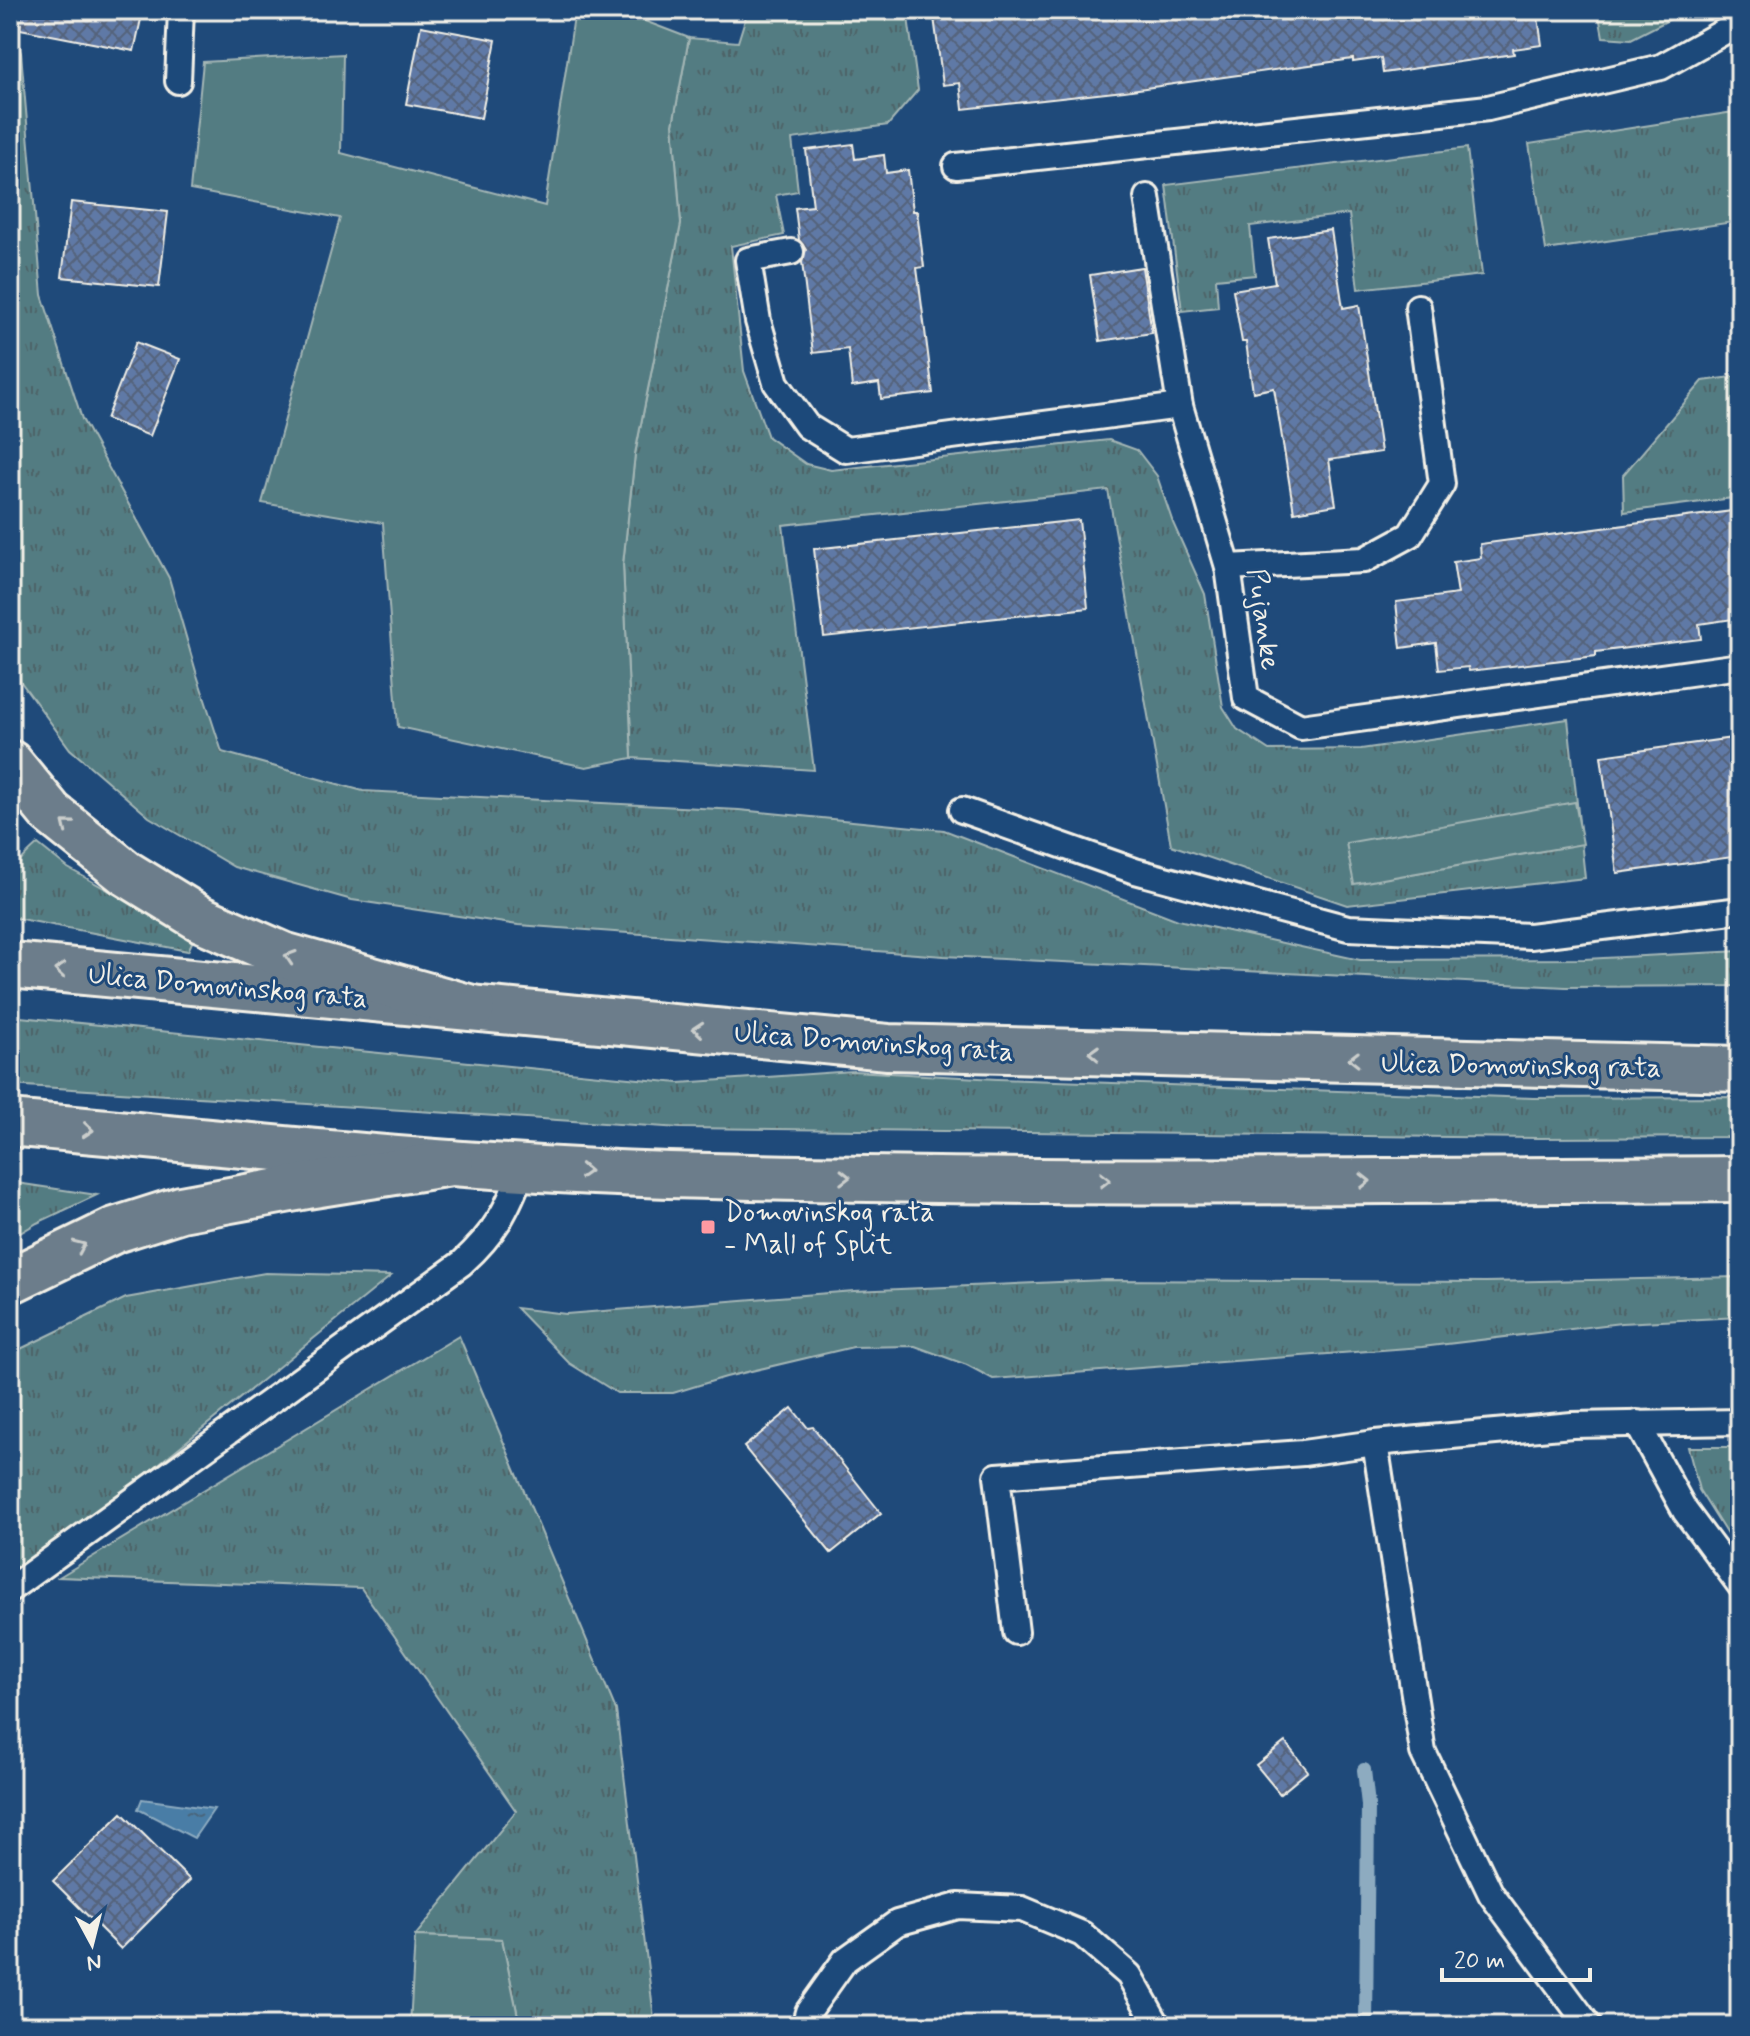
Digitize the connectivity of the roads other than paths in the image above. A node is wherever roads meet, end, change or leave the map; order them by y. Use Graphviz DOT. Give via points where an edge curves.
graph roads {
  1 [pos="181,10"];
  2 [pos="1740,18"];
  3 [pos="178,81"];
  4 [pos="956,166"];
  5 [pos="1147,197"];
  6 [pos="791,252"];
  7 [pos="1418,307"];
  8 [pos="1180,406"];
  9 [pos="1228,567"];
  10 [pos="1740,666"];
  11 [pos="10,763"];
  12 [pos="962,810"];
  13 [pos="1740,910"];
  14 [pos="10,965"];
  15 [pos="472,1008"];
  16 [pos="1740,1069"];
  17 [pos="10,1123"];
  18 [pos="451,1163"];
  19 [pos="523,1168"];
  20 [pos="1740,1179"];
  21 [pos="10,1281"];
  22 [pos="1740,1422"];
  23 [pos="1637,1423"];
  24 [pos="1375,1443"];
  25 [pos="1740,1585"];
  26 [pos="10,1589"];
  27 [pos="1016,1632"];
  28 [pos="804,2026"];
  29 [pos="1158,2026"];
  30 [pos="1589,2026"];
  1 -- 3 [label="lane"];
  2 -- 4 [label="lane" via="1661,67 1488,108"];
  5 -- 8 [label="lane, Pujanke"];
  6 -- 8 [label="lane" via="748,260 758,321 776,383 807,426 846,450"];
  7 -- 9 [label="lane" via="1442,484 1410,535 1364,560"];
  8 -- 9 [label="lane, Pujanke"];
  9 -- 10 [label="lane, Pujanke" via="1246,698 1301,727"];
  15 -- 11 [label="main road, one-way" via="283,955 201,919 126,873 51,813"];
  12 -- 13 [label="lane" via="1135,871 1348,928 1530,936"];
  15 -- 14 [label="main road, Ulica Domovinskog rata, one-way"];
  16 -- 15 [label="main road, Ulica Domovinskog rata, one-way" via="888,1047"];
  17 -- 18 [label="main road, one-way"];
  18 -- 19 [label="main road"];
  21 -- 18 [label="main road, one-way" via="115,1230 181,1209"];
  19 -- 20 [label="main road, one-way" via="977,1179"];
  19 -- 26 [label="lane" via="507,1209 462,1263"];
  22 -- 23 [label="lane"];
  23 -- 24 [label="lane"];
  23 -- 25 [label="lane" via="1685,1511"];
  24 -- 27 [label="lane" via="1287,1455 997,1476"];
  24 -- 30 [label="lane" via="1423,1752 1491,1894"];
  28 -- 29 [label="lane" via="845,1960 897,1923 958,1906 1022,1909 1082,1934 1129,1975"];
}
